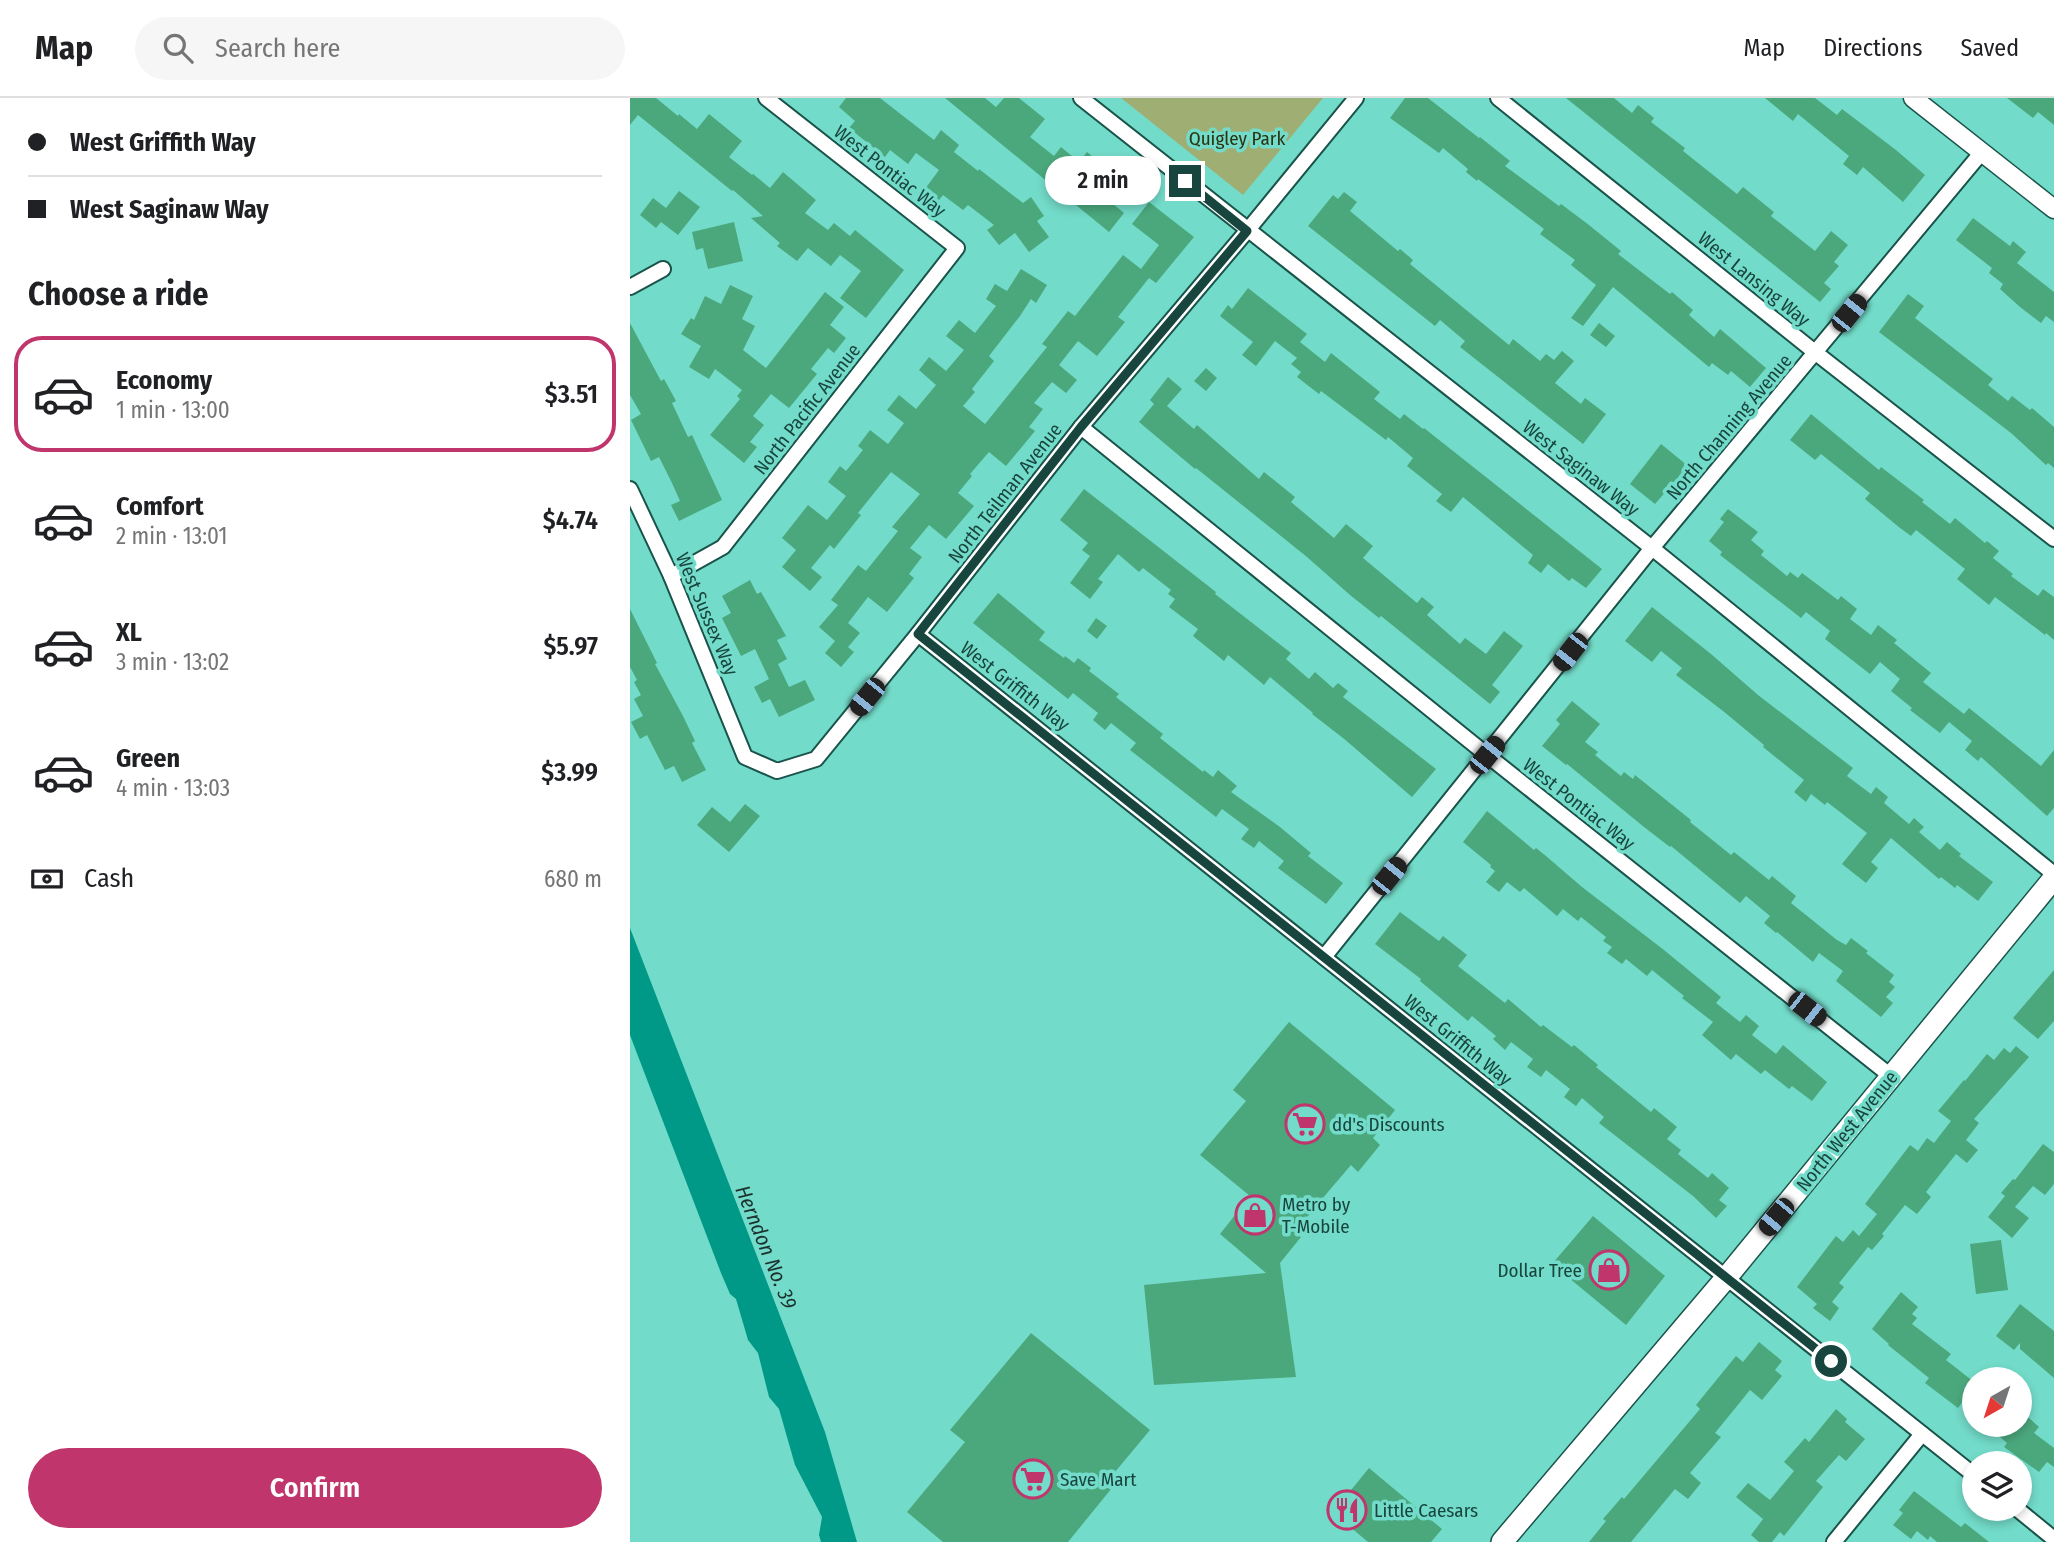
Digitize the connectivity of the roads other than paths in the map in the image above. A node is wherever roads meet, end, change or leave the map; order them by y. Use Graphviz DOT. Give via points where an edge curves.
graph roads {
  1 [pos="766,98"];
  2 [pos="1081,98"];
  3 [pos="1356,98"];
  4 [pos="1498,98"];
  5 [pos="1924,101"];
  6 [pos="1982,152"];
  7 [pos="2054,209"];
  8 [pos="1247,231"];
  9 [pos="957,248"];
  10 [pos="663,269"];
  11 [pos="630,287"];
  12 [pos="1816,353"];
  13 [pos="1081,427"];
  14 [pos="630,489"];
  15 [pos="2054,539"];
  16 [pos="1652,548"];
  17 [pos="671,576"];
  18 [pos="918,634"];
  19 [pos="1487,755"];
  20 [pos="745,757"];
  21 [pos="2054,876"];
  22 [pos="1324,957"];
  23 [pos="1892,1077"];
  24 [pos="1726,1278"];
  25 [pos="1922,1434"];
  26 [pos="1962,1466"];
  27 [pos="2031,1521"];
  28 [pos="2054,1539"];
  29 [pos="1502,1542"];
  30 [pos="1834,1542"];
  1 -- 9 [label="street, West Pontiac Way"];
  2 -- 8 [label="street, West Saginaw Way"];
  3 -- 8 [label="street, North Teilman Avenue"];
  4 -- 12 [label="street, West Lansing Way"];
  5 -- 6 [label="street"];
  6 -- 7 [label="street"];
  6 -- 12 [label="street, North Channing Avenue"];
  8 -- 13 [label="street, North Teilman Avenue"];
  8 -- 16 [label="street, West Saginaw Way"];
  9 -- 17 [label="street, North Pacific Avenue" via="723,547"];
  10 -- 11 [label="street"];
  12 -- 15 [label="street, West Lansing Way"];
  12 -- 16 [label="street, North Channing Avenue"];
  13 -- 18 [label="street, North Teilman Avenue"];
  13 -- 19 [label="street, West Pontiac Way"];
  14 -- 17 [label="street, West Sussex Way"];
  16 -- 19 [label="street, North Channing Avenue"];
  16 -- 21 [label="street, West Saginaw Way"];
  17 -- 20 [label="street, West Sussex Way"];
  18 -- 20 [label="street, North Teilman Avenue" via="816,759 777,771"];
  18 -- 22 [label="street, West Griffith Way"];
  19 -- 22 [label="street, North Channing Avenue"];
  19 -- 23 [label="street, West Pontiac Way"];
  21 -- 23 [label="main road, North West Avenue"];
  22 -- 24 [label="street, West Griffith Way"];
  23 -- 24 [label="main road, North West Avenue"];
  24 -- 25 [label="street, West Griffith Way"];
  24 -- 29 [label="main road, North West Avenue"];
  25 -- 26 [label="street, West Griffith Way"];
  25 -- 30 [label="street"];
  27 -- 28 [label="street"];
}
